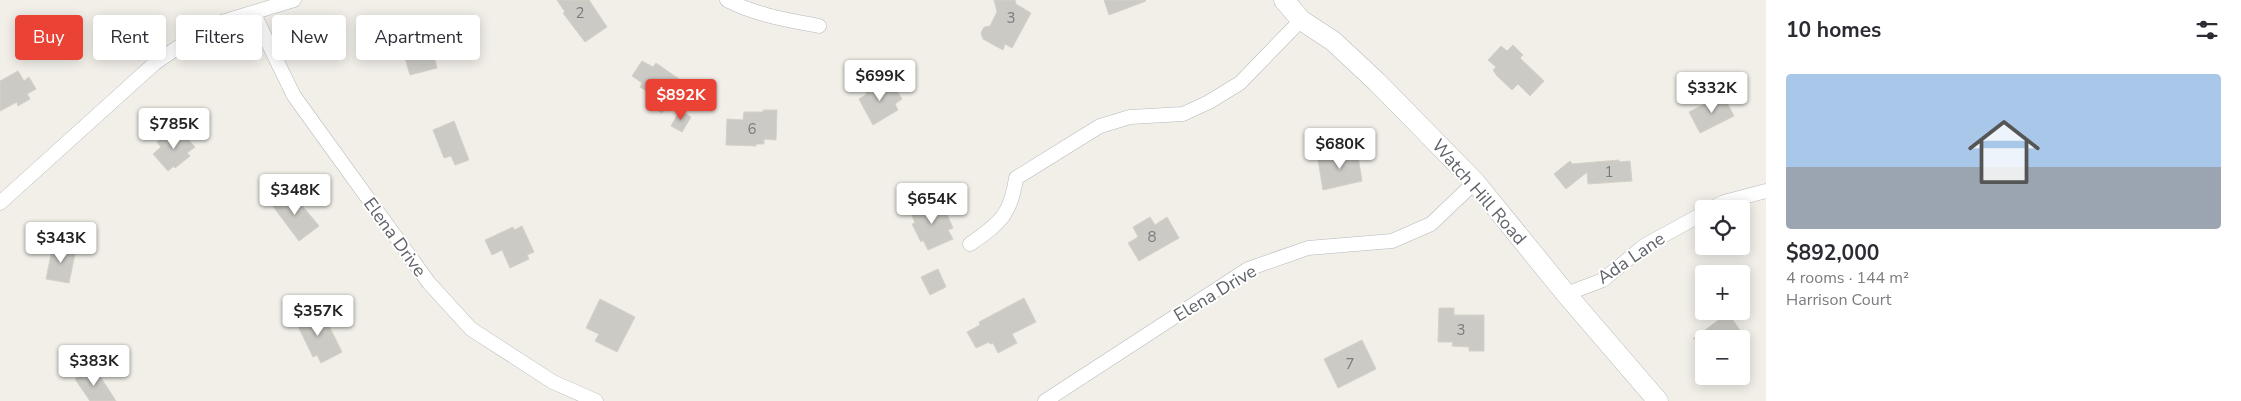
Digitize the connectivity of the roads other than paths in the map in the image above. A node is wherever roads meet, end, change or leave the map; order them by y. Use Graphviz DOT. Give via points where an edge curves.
graph roads {
  1 [pos="294,0"];
  2 [pos="727,0"];
  3 [pos="1284,0"];
  4 [pos="254,14"];
  5 [pos="1301,20"];
  6 [pos="819,26"];
  7 [pos="1475,182"];
  8 [pos="1766,191"];
  9 [pos="1732,200"];
  10 [pos="0,203"];
  11 [pos="1695,218"];
  12 [pos="970,244"];
  13 [pos="1566,294"];
  14 [pos="596,401"];
  15 [pos="1045,401"];
  16 [pos="1658,401"];
  1 -- 4 [label="street"];
  2 -- 6 [label="street" via="769,16"];
  3 -- 5 [label="street, Watch Hill Road"];
  4 -- 10 [label="street" via="209,26 155,63"];
  4 -- 14 [label="street, Elena Drive" via="294,96 428,283 471,329 553,382"];
  5 -- 7 [label="street, Watch Hill Road" via="1333,41"];
  5 -- 12 [label="street" via="1240,83 1209,102 1183,114 1130,118 1100,126 1016,178 1013,201 994,227"];
  7 -- 13 [label="street, Watch Hill Road"];
  7 -- 15 [label="street, Elena Drive" via="1431,224 1392,241 1308,248 1248,269"];
  8 -- 9 [label="street"];
  11 -- 13 [label="street, Ada Lane" via="1644,246 1603,280"];
  13 -- 16 [label="street, Watch Hill Road"];
}
